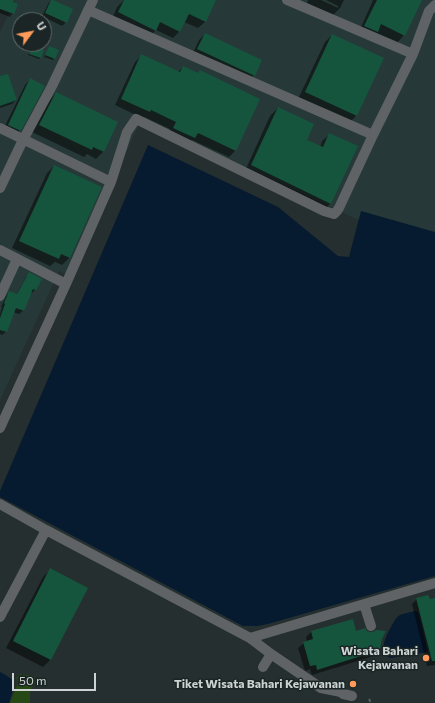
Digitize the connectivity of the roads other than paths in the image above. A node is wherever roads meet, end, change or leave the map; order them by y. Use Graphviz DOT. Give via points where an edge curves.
graph roads {
  1 [pos="92,0"];
  2 [pos="287,0"];
  3 [pos="435,5"];
  4 [pos="88,10"];
  5 [pos="413,54"];
  6 [pos="0,128"];
  7 [pos="373,135"];
  8 [pos="23,140"];
  9 [pos="111,182"];
  10 [pos="0,188"];
  11 [pos="0,250"];
  12 [pos="17,258"];
  13 [pos="66,284"];
  14 [pos="0,296"];
  15 [pos="0,428"];
  16 [pos="0,504"];
  17 [pos="46,530"];
  18 [pos="435,583"];
  19 [pos="364,604"];
  20 [pos="0,617"];
  21 [pos="371,626"];
  22 [pos="250,638"];
  23 [pos="271,654"];
  24 [pos="264,667"];
  25 [pos="352,696"];
  1 -- 4 [label="lane"];
  2 -- 5 [label="lane"];
  3 -- 5 [label="lane" via="429,11"];
  4 -- 7 [label="lane"];
  4 -- 8 [label="lane"];
  5 -- 7 [label="lane"];
  6 -- 8 [label="lane"];
  7 -- 9 [label="lane" via="334,214 136,119 127,132"];
  8 -- 9 [label="lane"];
  8 -- 10 [label="lane"];
  9 -- 13 [label="lane"];
  11 -- 12 [label="lane"];
  12 -- 13 [label="lane"];
  12 -- 14 [label="lane"];
  13 -- 15 [label="lane"];
  16 -- 17 [label="lane"];
  17 -- 20 [label="lane"];
  17 -- 22 [label="lane"];
  18 -- 19 [label="lane"];
  19 -- 21 [label="lane"];
  19 -- 22 [label="lane"];
  22 -- 23 [label="lane"];
  23 -- 24 [label="lane"];
  23 -- 25 [label="lane" via="321,688"];
}
